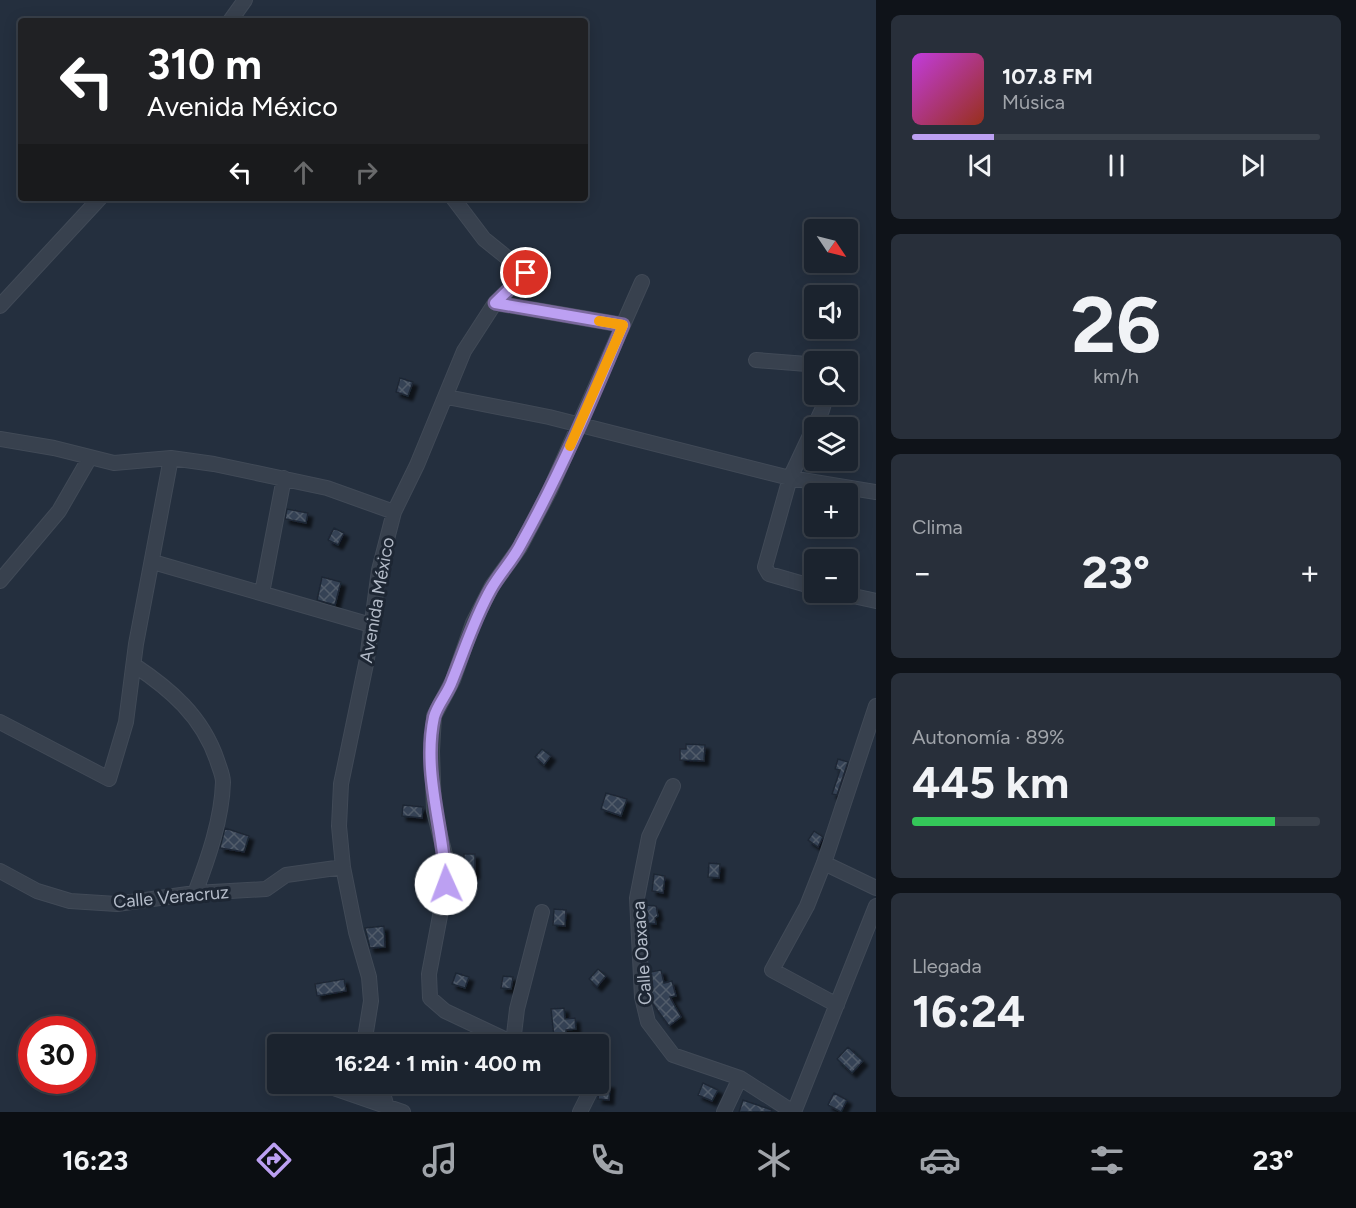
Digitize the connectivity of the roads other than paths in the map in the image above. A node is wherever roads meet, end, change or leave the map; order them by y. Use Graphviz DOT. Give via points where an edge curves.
graph roads {
  1 [pos="245,0"];
  2 [pos="232,18"];
  3 [pos="97,201"];
  4 [pos="455,201"];
  5 [pos="642,282"];
  6 [pos="495,303"];
  7 [pos="0,306"];
  8 [pos="623,325"];
  9 [pos="756,360"];
  10 [pos="804,364"];
  11 [pos="447,397"];
  12 [pos="824,405"];
  13 [pos="579,425"];
  14 [pos="0,439"];
  15 [pos="171,458"];
  16 [pos="89,459"];
  17 [pos="284,478"];
  18 [pos="790,478"];
  19 [pos="876,492"];
  20 [pos="394,512"];
  21 [pos="153,562"];
  22 [pos="0,581"];
  23 [pos="804,585"];
  24 [pos="262,593"];
  25 [pos="858,597"];
  26 [pos="876,601"];
  27 [pos="371,625"];
  28 [pos="134,665"];
  29 [pos="876,706"];
  30 [pos="0,722"];
  31 [pos="673,786"];
  32 [pos="824,863"];
  33 [pos="343,867"];
  34 [pos="0,871"];
  35 [pos="876,888"];
  36 [pos="195,893"];
  37 [pos="876,906"];
  38 [pos="542,912"];
  39 [pos="837,1005"];
  40 [pos="366,1034"];
  41 [pos="493,1034"];
  42 [pos="515,1034"];
  43 [pos="740,1078"];
  44 [pos="354,1094"];
  45 [pos="383,1094"];
  46 [pos="589,1094"];
  47 [pos="386,1104"];
  48 [pos="403,1112"];
  49 [pos="580,1112"];
  50 [pos="724,1112"];
  51 [pos="794,1112"];
  1 -- 2 [label="street"];
  3 -- 7 [label="street"];
  4 -- 6 [label="street, Avenida México" via="484,239 526,273"];
  5 -- 8 [label="street"];
  6 -- 8 [label="street"];
  6 -- 11 [label="street, Avenida México" via="464,351"];
  8 -- 13 [label="street"];
  9 -- 10 [label="street"];
  11 -- 13 [label="street"];
  11 -- 20 [label="street, Avenida México"];
  12 -- 18 [label="street"];
  13 -- 18 [label="street"];
  13 -- 41 [label="street" via="520,546 472,623 453,680 434,716 434,811 445,855 446,884 429,974 430,998 445,1011"];
  14 -- 16 [label="street" via="45,446"];
  15 -- 16 [label="street" via="134,463"];
  15 -- 17 [label="street"];
  15 -- 21 [label="street"];
  16 -- 22 [label="street" via="58,511"];
  17 -- 20 [label="street" via="327,488"];
  17 -- 24 [label="street"];
  18 -- 19 [label="street"];
  18 -- 23 [label="street" via="765,567 769,574"];
  20 -- 27 [label="street, Avenida México" via="379,570"];
  21 -- 24 [label="street"];
  21 -- 28 [label="street"];
  24 -- 27 [label="street"];
  25 -- 26 [label="street"];
  27 -- 33 [label="street, Avenida México" via="341,784 339,826"];
  28 -- 30 [label="street" via="126,722 109,779"];
  28 -- 36 [label="street" via="186,705 214,753 223,780 213,837"];
  29 -- 32 [label="street"];
  31 -- 43 [label="street, Calle Oaxaca" via="649,837 637,898 642,997 648,1022 673,1054"];
  32 -- 35 [label="street"];
  32 -- 39 [label="street" via="807,906 772,970"];
  33 -- 36 [label="street, Calle Veracruz" via="286,875 266,889"];
  33 -- 40 [label="street, Avenida México" via="369,977 371,1000"];
  34 -- 36 [label="street, Calle Veracruz" via="37,891 70,901 117,904"];
  37 -- 39 [label="street"];
  38 -- 42 [label="street"];
  39 -- 51 [label="street"];
  43 -- 50 [label="street"];
  43 -- 51 [label="street, Calle Oaxaca"];
  44 -- 47 [label="street"];
  45 -- 47 [label="street"];
  46 -- 49 [label="street"];
  47 -- 48 [label="street"];
}
